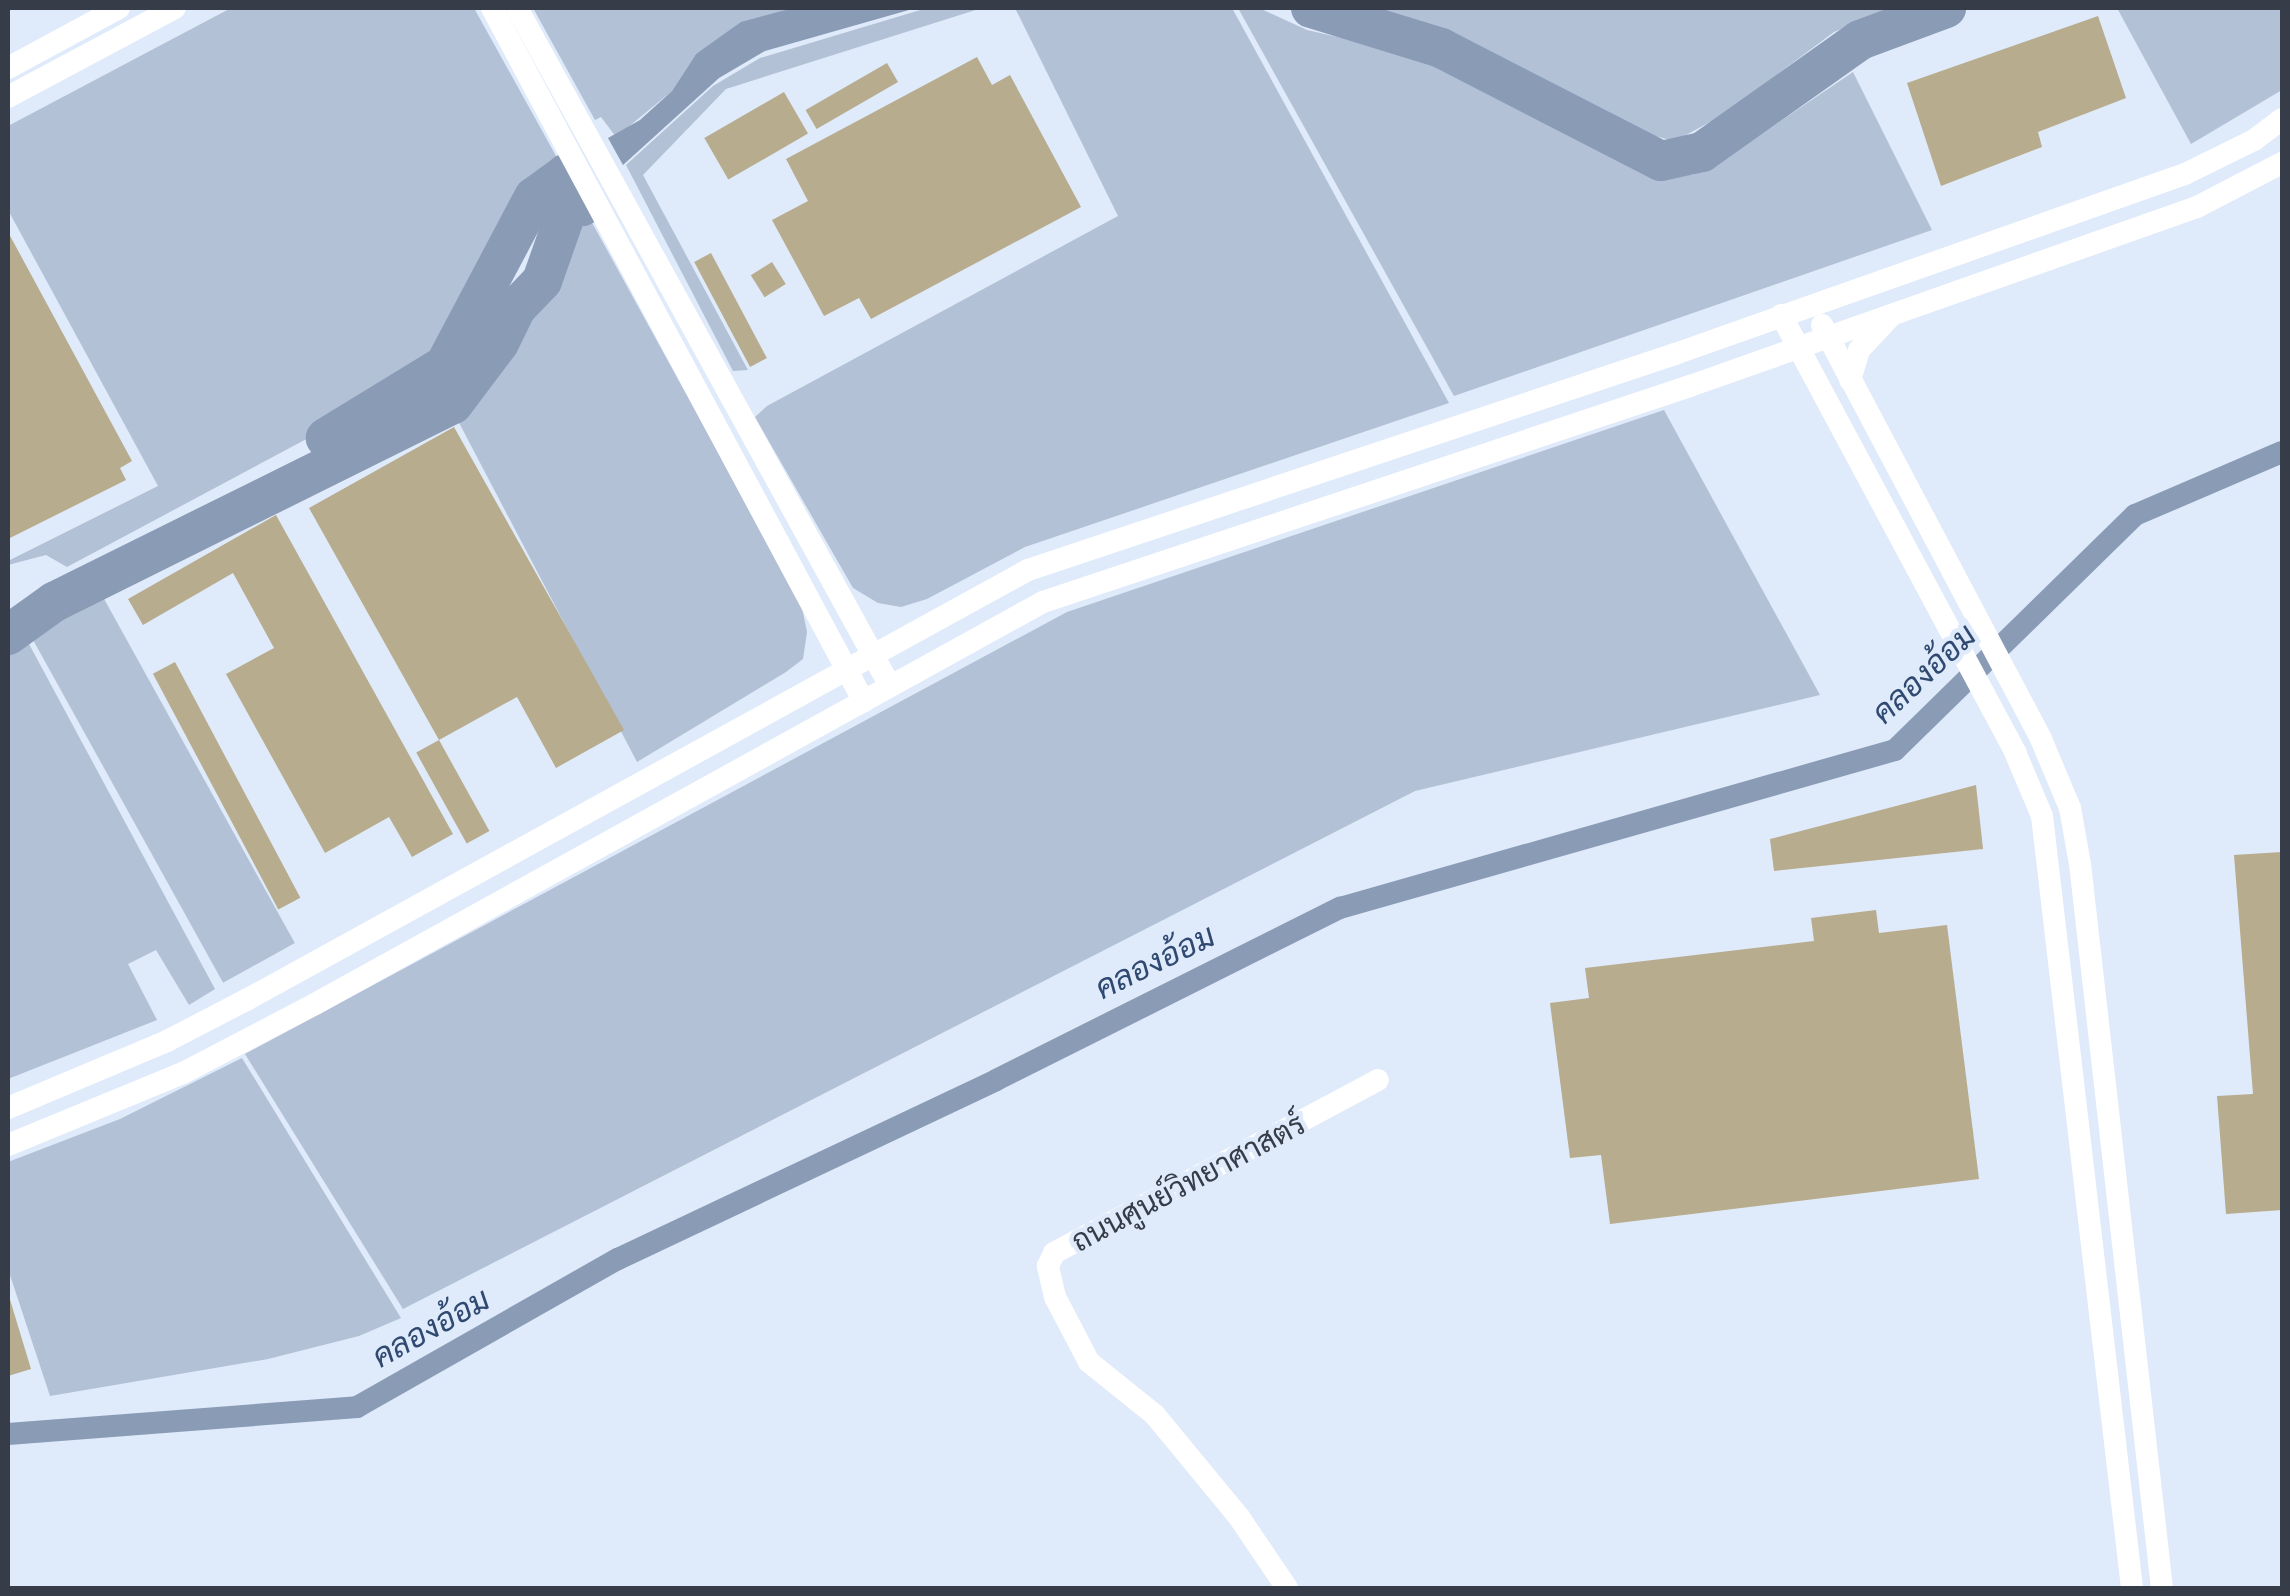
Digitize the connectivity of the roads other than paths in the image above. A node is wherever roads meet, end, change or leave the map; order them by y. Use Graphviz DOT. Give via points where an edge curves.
graph roads {
  1 [pos="119,8"];
  2 [pos="175,8"];
  3 [pos="492,8"];
  4 [pos="517,8"];
  5 [pos="8,68"];
  6 [pos="8,96"];
  7 [pos="2282,118"];
  8 [pos="582,151"];
  9 [pos="2282,163"];
  10 [pos="614,208"];
  11 [pos="1811,304"];
  12 [pos="1896,312"];
  13 [pos="1781,315"];
  14 [pos="1828,336"];
  15 [pos="1799,346"];
  16 [pos="1751,362"];
  17 [pos="1850,380"];
  18 [pos="1825,393"];
  19 [pos="872,656"];
  20 [pos="846,669"];
  21 [pos="890,686"];
  22 [pos="864,702"];
  23 [pos="1378,1080"];
  24 [pos="8,1108"];
  25 [pos="8,1145"];
  26 [pos="1287,1588"];
  27 [pos="2132,1588"];
  28 [pos="2162,1588"];
  1 -- 5 [label="street"];
  2 -- 6 [label="street"];
  3 -- 8 [label="street"];
  4 -- 8 [label="street"];
  7 -- 11 [label="street" via="2254,140 2185,174"];
  8 -- 10 [label="street"];
  9 -- 12 [label="street" via="2197,207"];
  10 -- 19 [label="street"];
  10 -- 20 [label="street"];
  11 -- 13 [label="street"];
  11 -- 14 [label="street"];
  12 -- 14 [label="street"];
  12 -- 17 [label="street" via="1859,350"];
  13 -- 15 [label="street"];
  13 -- 19 [label="street" via="1028,570"];
  14 -- 15 [label="street"];
  14 -- 17 [label="street"];
  15 -- 16 [label="street"];
  15 -- 18 [label="street"];
  16 -- 18 [label="street" via="1796,369"];
  16 -- 21 [label="street" via="1043,602"];
  17 -- 28 [label="street" via="2041,740 2070,808"];
  18 -- 27 [label="street" via="2015,752 2042,816"];
  19 -- 20 [label="street"];
  19 -- 21 [label="street"];
  20 -- 22 [label="street"];
  20 -- 24 [label="street" via="168,1041"];
  21 -- 22 [label="street"];
  22 -- 25 [label="street" via="183,1073"];
  23 -- 26 [label="street, ถนนศูนย์วิทยาศาสตร์" via="1054,1253 1048,1266 1055,1297 1089,1362 1155,1415"];
}
